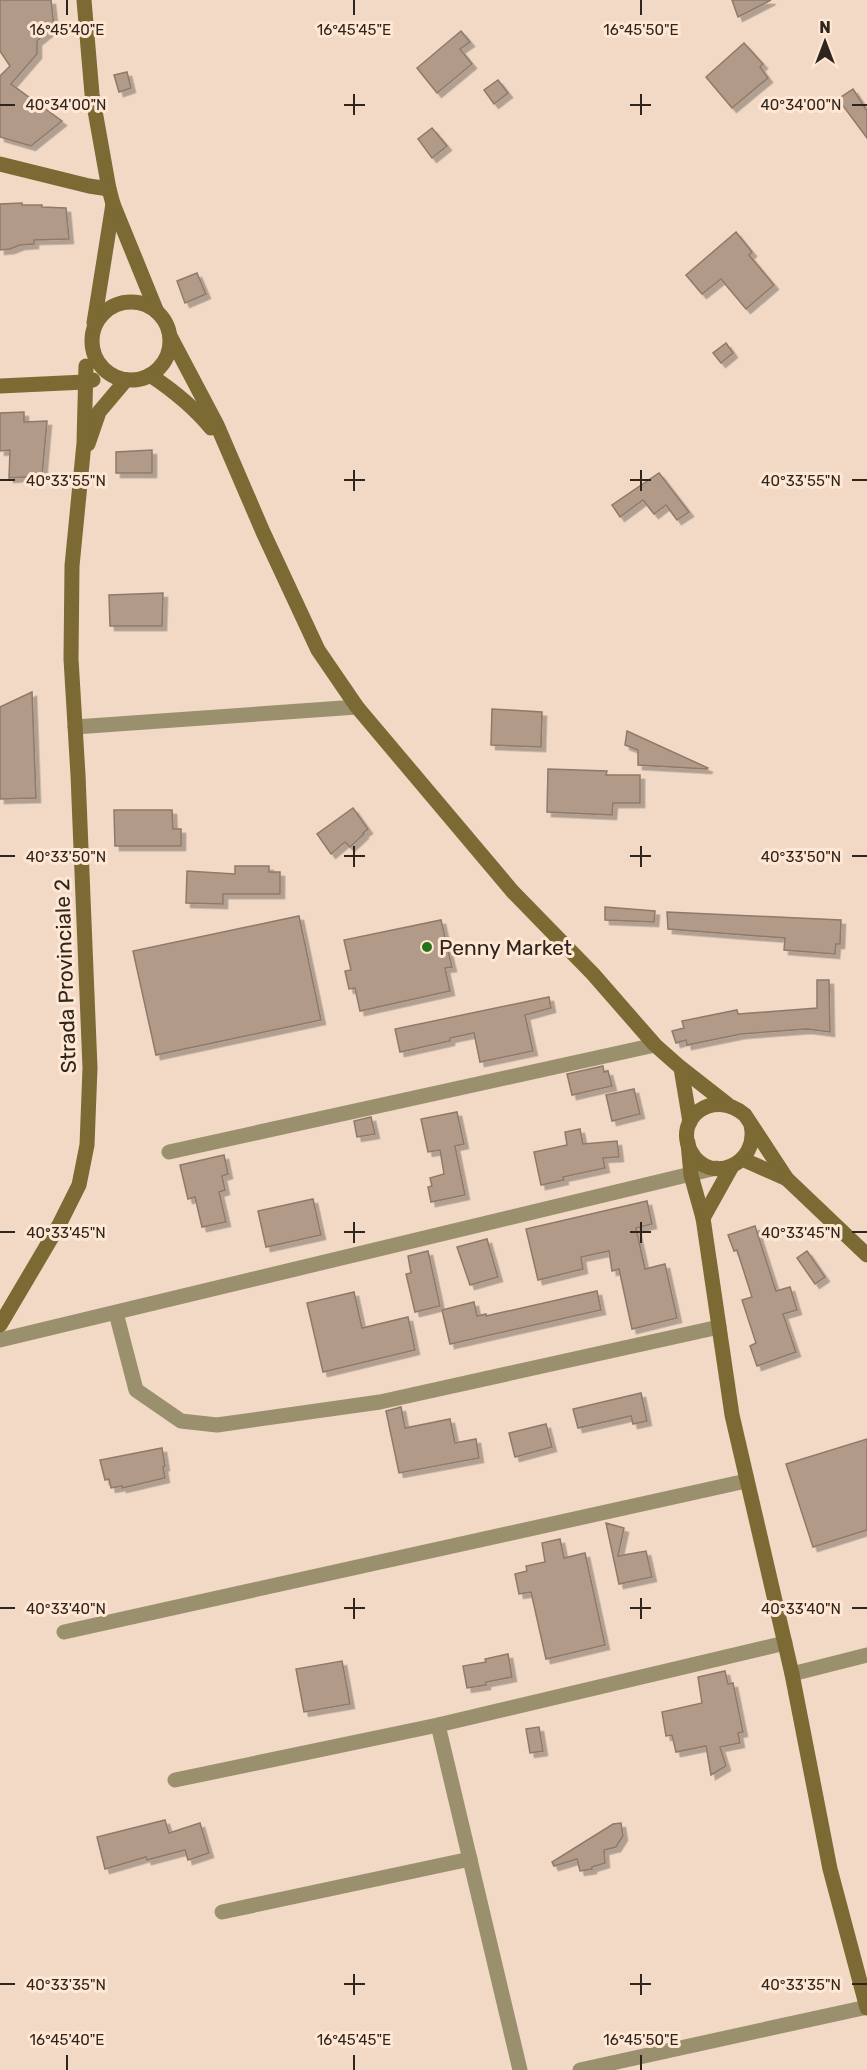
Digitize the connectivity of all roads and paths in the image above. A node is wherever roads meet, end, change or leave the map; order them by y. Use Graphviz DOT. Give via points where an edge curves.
graph roads {
  1 [pos="84,0"];
  2 [pos="0,164"];
  3 [pos="111,197"];
  4 [pos="157,312"];
  5 [pos="94,327"];
  6 [pos="170,336"];
  7 [pos="91,345"];
  8 [pos="86,366"];
  9 [pos="109,374"];
  10 [pos="150,375"];
  11 [pos="126,380"];
  12 [pos="85,382"];
  13 [pos="51,383"];
  14 [pos="0,386"];
  15 [pos="227,447"];
  16 [pos="82,461"];
  17 [pos="357,707"];
  18 [pos="75,727"];
  19 [pos="655,1045"];
  20 [pos="681,1068"];
  21 [pos="727,1104"];
  22 [pos="690,1122"];
  23 [pos="751,1125"];
  24 [pos="688,1143"];
  25 [pos="169,1152"];
  26 [pos="737,1163"];
  27 [pos="716,1168"];
  28 [pos="692,1175"];
  29 [pos="787,1179"];
  30 [pos="703,1218"];
  31 [pos="867,1255"];
  32 [pos="116,1313"];
  33 [pos="0,1325"];
  34 [pos="719,1327"];
  35 [pos="0,1340"];
  36 [pos="746,1481"];
  37 [pos="64,1632"];
  38 [pos="785,1642"];
  39 [pos="867,1655"];
  40 [pos="792,1674"];
  41 [pos="438,1725"];
  42 [pos="175,1780"];
  43 [pos="470,1858"];
  44 [pos="222,1912"];
  45 [pos="867,2008"];
  46 [pos="520,2070"];
  47 [pos="580,2070"];
  1 -- 3 [label="main road" via="92,94"];
  2 -- 3 [label="main road" via="89,186"];
  3 -- 4 [label="main road"];
  3 -- 5 [label="main road"];
  4 -- 5 [label="main road" via="146,305 121,303 109,308"];
  4 -- 6 [label="main road"];
  5 -- 7 [label="main road"];
  6 -- 10 [label="main road" via="166,359"];
  6 -- 15 [label="main road"];
  7 -- 8 [label="main road"];
  7 -- 9 [label="main road" via="100,366"];
  8 -- 12 [label="main road"];
  8 -- 13 [label="main road"];
  9 -- 11 [label="main road"];
  9 -- 12 [label="main road"];
  10 -- 11 [label="main road"];
  10 -- 15 [label="main road" via="195,408"];
  11 -- 16 [label="main road" via="99,412"];
  12 -- 13 [label="main road"];
  12 -- 16 [label="main road"];
  13 -- 14 [label="main road"];
  15 -- 17 [label="main road" via="318,650"];
  16 -- 18 [label="main road, Strada Provinciale 2" via="72,566"];
  17 -- 18 [label="street"];
  17 -- 19 [label="main road" via="513,892"];
  18 -- 33 [label="main road, Strada Provinciale 2" via="90,1068 87,1145 79,1185"];
  19 -- 20 [label="main road"];
  19 -- 25 [label="street"];
  20 -- 21 [label="main road"];
  20 -- 22 [label="main road"];
  21 -- 22 [label="main road" via="705,1107"];
  21 -- 23 [label="main road" via="745,1115"];
  22 -- 24 [label="main road"];
  23 -- 26 [label="main road" via="751,1143"];
  23 -- 29 [label="main road"];
  24 -- 27 [label="main road" via="699,1161"];
  24 -- 28 [label="main road"];
  26 -- 27 [label="main road"];
  26 -- 29 [label="main road"];
  26 -- 30 [label="main road"];
  27 -- 28 [label="street"];
  28 -- 30 [label="main road"];
  28 -- 32 [label="street"];
  29 -- 31 [label="main road"];
  30 -- 34 [label="main road"];
  32 -- 34 [label="street" via="136,1390 181,1421 217,1425 380,1402"];
  32 -- 35 [label="street"];
  34 -- 36 [label="main road"];
  36 -- 37 [label="street"];
  36 -- 38 [label="main road"];
  38 -- 40 [label="main road"];
  38 -- 41 [label="street"];
  39 -- 40 [label="street"];
  40 -- 45 [label="main road" via="830,1869"];
  41 -- 42 [label="street"];
  41 -- 43 [label="street"];
  43 -- 44 [label="street"];
  43 -- 46 [label="street"];
  45 -- 47 [label="street"];
}
